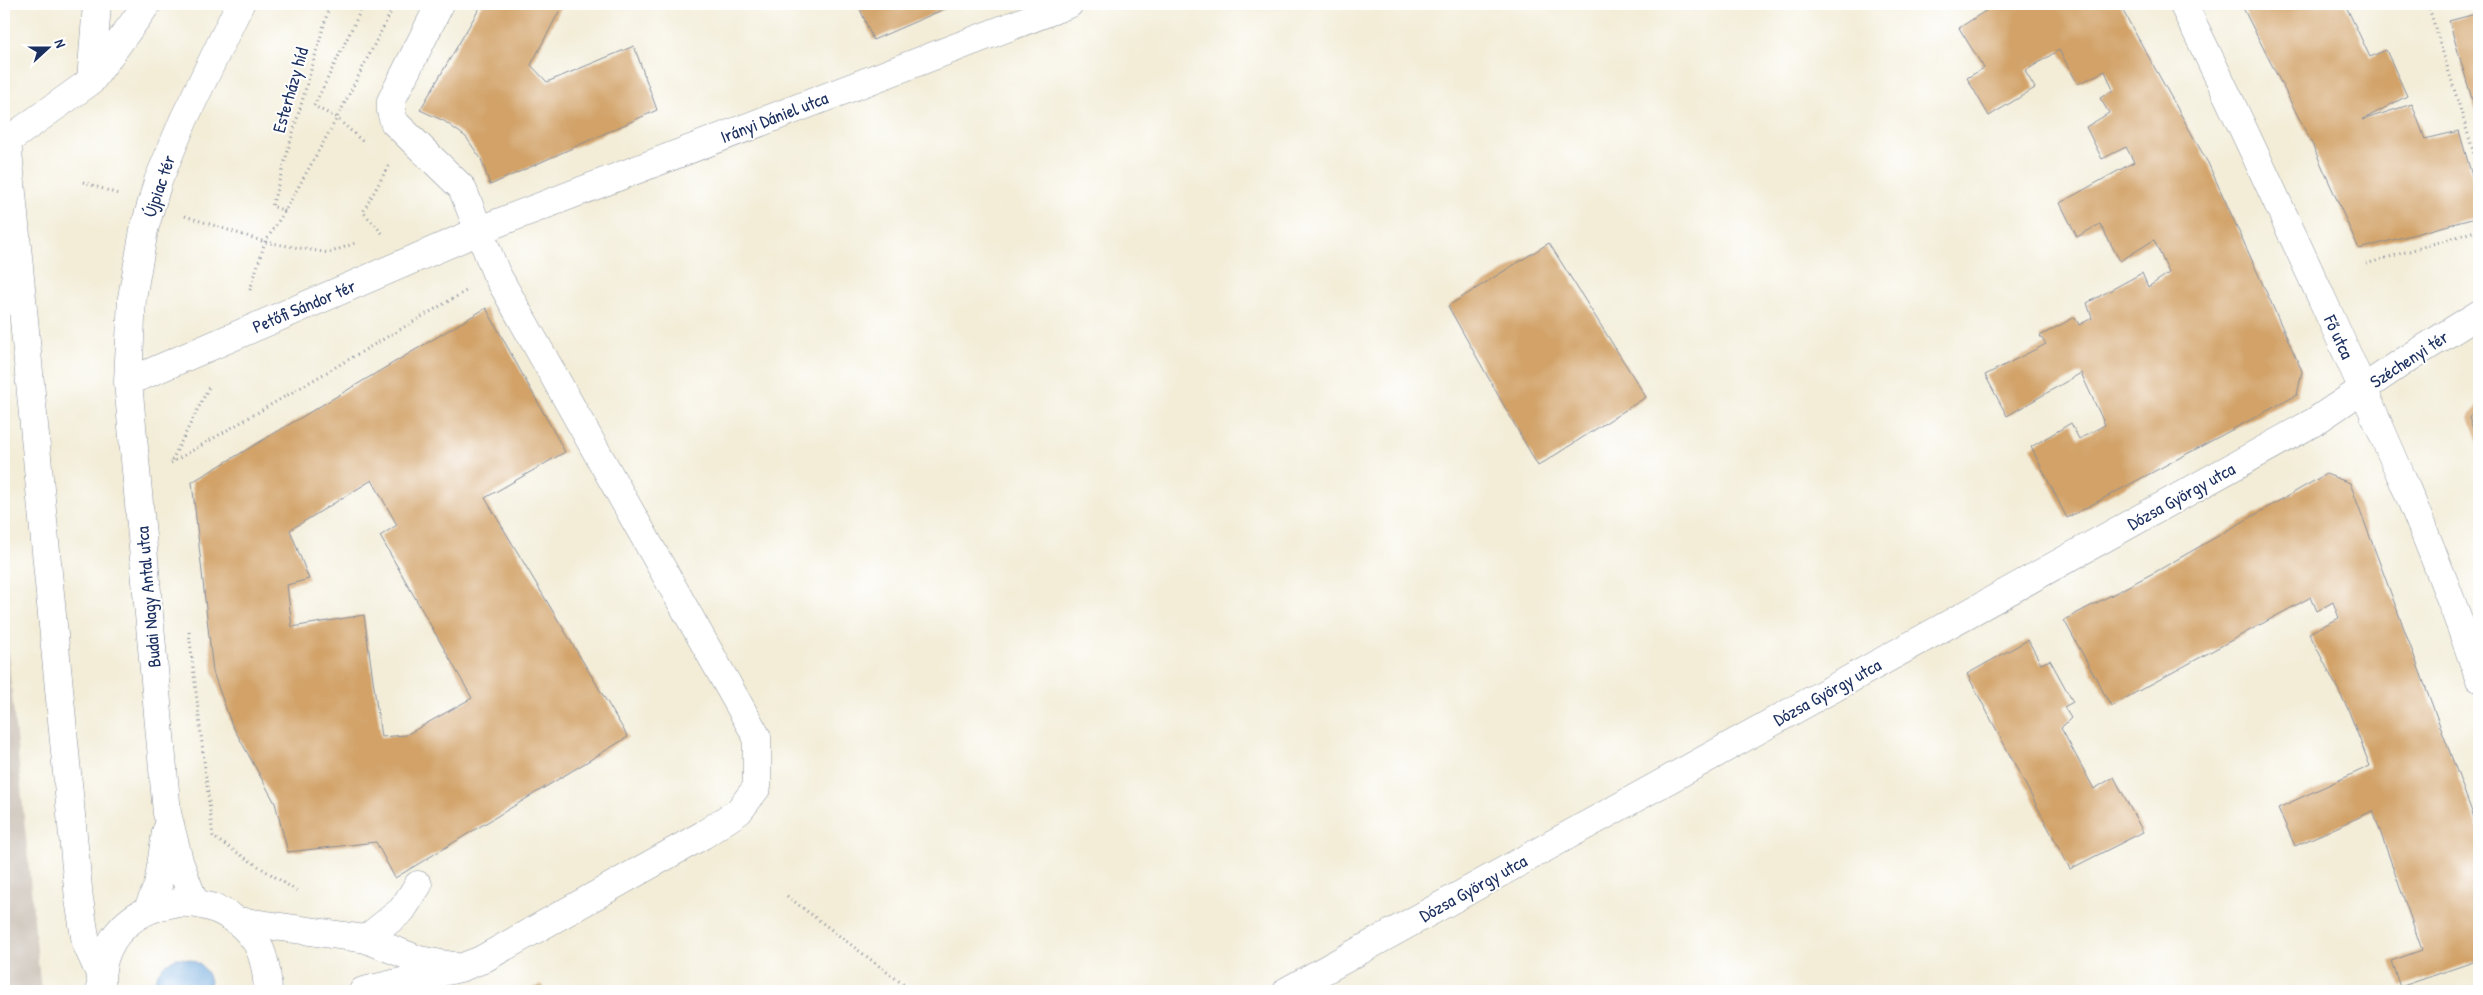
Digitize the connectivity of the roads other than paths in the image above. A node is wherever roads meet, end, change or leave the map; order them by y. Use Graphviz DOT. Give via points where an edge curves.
graph roads {
  1 [pos="97,4"];
  2 [pos="116,4"];
  3 [pos="147,4"];
  4 [pos="240,4"];
  5 [pos="1069,4"];
  6 [pos="2183,4"];
  7 [pos="438,8"];
  8 [pos="109,57"];
  9 [pos="91,81"];
  10 [pos="6,137"];
  11 [pos="479,231"];
  12 [pos="2479,314"];
  13 [pos="128,382"];
  14 [pos="2364,388"];
  15 [pos="2479,678"];
  16 [pos="167,813"];
  17 [pos="418,885"];
  18 [pos="79,899"];
  19 [pos="194,902"];
  20 [pos="147,910"];
  21 [pos="238,921"];
  22 [pos="123,928"];
  23 [pos="366,939"];
  24 [pos="460,968"];
  25 [pos="101,984"];
  26 [pos="268,991"];
  27 [pos="363,991"];
  28 [pos="1287,991"];
  1 -- 9 [label="street"];
  2 -- 8 [label="street"];
  3 -- 8 [label="street"];
  4 -- 13 [label="street, Újpiac tér" via="184,119 151,204 132,298"];
  5 -- 11 [label="street, Irányi Dániel utca"];
  6 -- 14 [label="street, Fő utca" via="2234,106"];
  7 -- 11 [label="street" via="391,101 390,112 394,122 462,188"];
  8 -- 9 [label="street"];
  9 -- 10 [label="street"];
  10 -- 18 [label="street"];
  11 -- 13 [label="street, Petőfi Sándor tér"];
  11 -- 24 [label="street" via="496,273 757,737 757,787 739,811 703,835 482,960"];
  12 -- 14 [label="street, Széchenyi tér"];
  13 -- 16 [label="street, Budai Nagy Antal utca"];
  14 -- 15 [label="street, Fő utca" via="2416,510"];
  14 -- 28 [label="street, Dózsa György utca" via="2314,422"];
  16 -- 19 [label="street, Budai Nagy Antal utca"];
  16 -- 20 [label="street, Budai Nagy Antal utca" via="158,886"];
  17 -- 23 [label="street" via="402,910"];
  18 -- 22 [label="street" via="100,919"];
  18 -- 25 [label="street" via="86,943"];
  19 -- 20 [label="street, Budai Nagy Antal utca" via="174,902"];
  19 -- 21 [label="street, Budai Nagy Antal utca" via="218,908"];
  20 -- 22 [label="street, Budai Nagy Antal utca"];
  21 -- 23 [label="street"];
  21 -- 26 [label="street, Budai Nagy Antal utca" via="256,941 265,963"];
  22 -- 25 [label="street, Budai Nagy Antal utca" via="109,948"];
  23 -- 24 [label="street" via="419,960"];
  24 -- 27 [label="street"];
}
